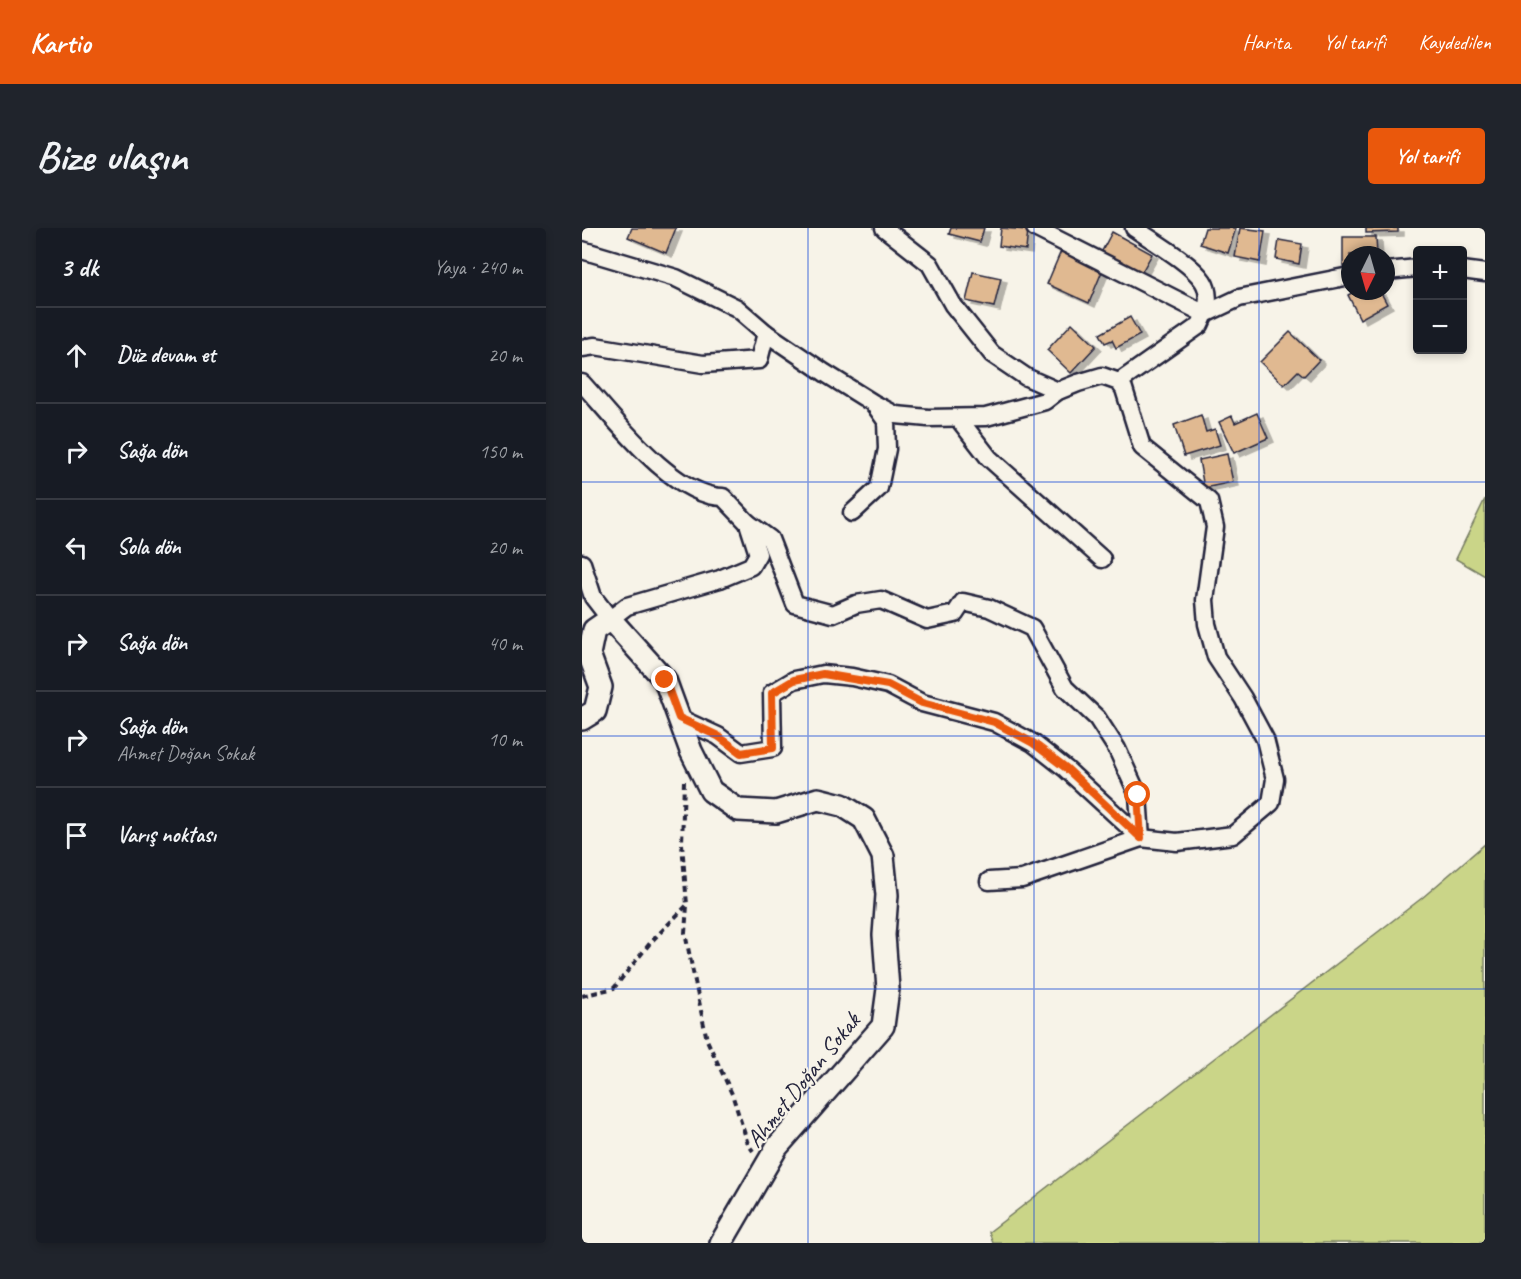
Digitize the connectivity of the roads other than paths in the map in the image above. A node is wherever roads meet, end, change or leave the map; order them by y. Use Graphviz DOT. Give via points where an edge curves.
graph roads {
  1 [pos="884,228"];
  2 [pos="1035,228"];
  3 [pos="1134,228"];
  4 [pos="582,250"];
  5 [pos="1413,268"];
  6 [pos="1395,270"];
  7 [pos="1467,271"];
  8 [pos="1485,273"];
  9 [pos="1341,278"];
  10 [pos="1205,314"];
  11 [pos="766,333"];
  12 [pos="582,348"];
  13 [pos="1119,382"];
  14 [pos="582,383"];
  15 [pos="1058,391"];
  16 [pos="873,403"];
  17 [pos="958,418"];
  18 [pos="852,513"];
  19 [pos="748,523"];
  20 [pos="1102,560"];
  21 [pos="582,564"];
  22 [pos="610,619"];
  23 [pos="679,718"];
  24 [pos="582,719"];
  25 [pos="1141,838"];
  26 [pos="989,881"];
  27 [pos="721,1243"];
  1 -- 15 [label="street" via="930,264 953,305 992,354 1026,377"];
  2 -- 10 [label="street"];
  3 -- 10 [label="street" via="1204,282 1209,304"];
  4 -- 11 [label="street" via="676,278 737,308"];
  5 -- 6 [label="street"];
  7 -- 8 [label="street"];
  9 -- 10 [label="street" via="1239,298"];
  10 -- 13 [label="street" via="1200,325"];
  11 -- 12 [label="street" via="759,360 703,364 595,346"];
  11 -- 16 [label="street"];
  13 -- 15 [label="street" via="1102,376"];
  13 -- 25 [label="street" via="1142,447 1209,501 1215,527 1205,600 1207,624 1216,657 1265,739 1275,779 1271,803 1233,835 1177,842"];
  14 -- 19 [label="street" via="653,459 686,487 706,496 723,496"];
  15 -- 17 [label="street" via="1046,401 986,417"];
  16 -- 17 [label="street" via="896,415"];
  16 -- 18 [label="street" via="886,421 887,449 879,488"];
  17 -- 20 [label="street" via="989,458"];
  19 -- 22 [label="street" via="758,555 751,566 627,606"];
  19 -- 25 [label="street" via="770,539 795,604 833,614 856,604 881,600 927,620 955,614 963,602 989,608 1032,628 1065,688 1097,718 1117,748 1138,795"];
  21 -- 22 [label="street" via="593,597"];
  22 -- 23 [label="street, Ahmet Doğan Sokak" via="665,680"];
  22 -- 24 [label="street" via="594,630 589,654 601,687 596,711"];
  23 -- 25 [label="street" via="718,736 741,753 773,748 772,693 794,680 823,674 888,685 922,703 994,722 1033,743"];
  23 -- 27 [label="street, Ahmet Doğan Sokak" via="711,791 738,810 776,812 818,800 842,805 864,819 882,855 887,895 884,935 888,989 882,1026 777,1147"];
  25 -- 26 [label="street" via="1022,879"];
}
